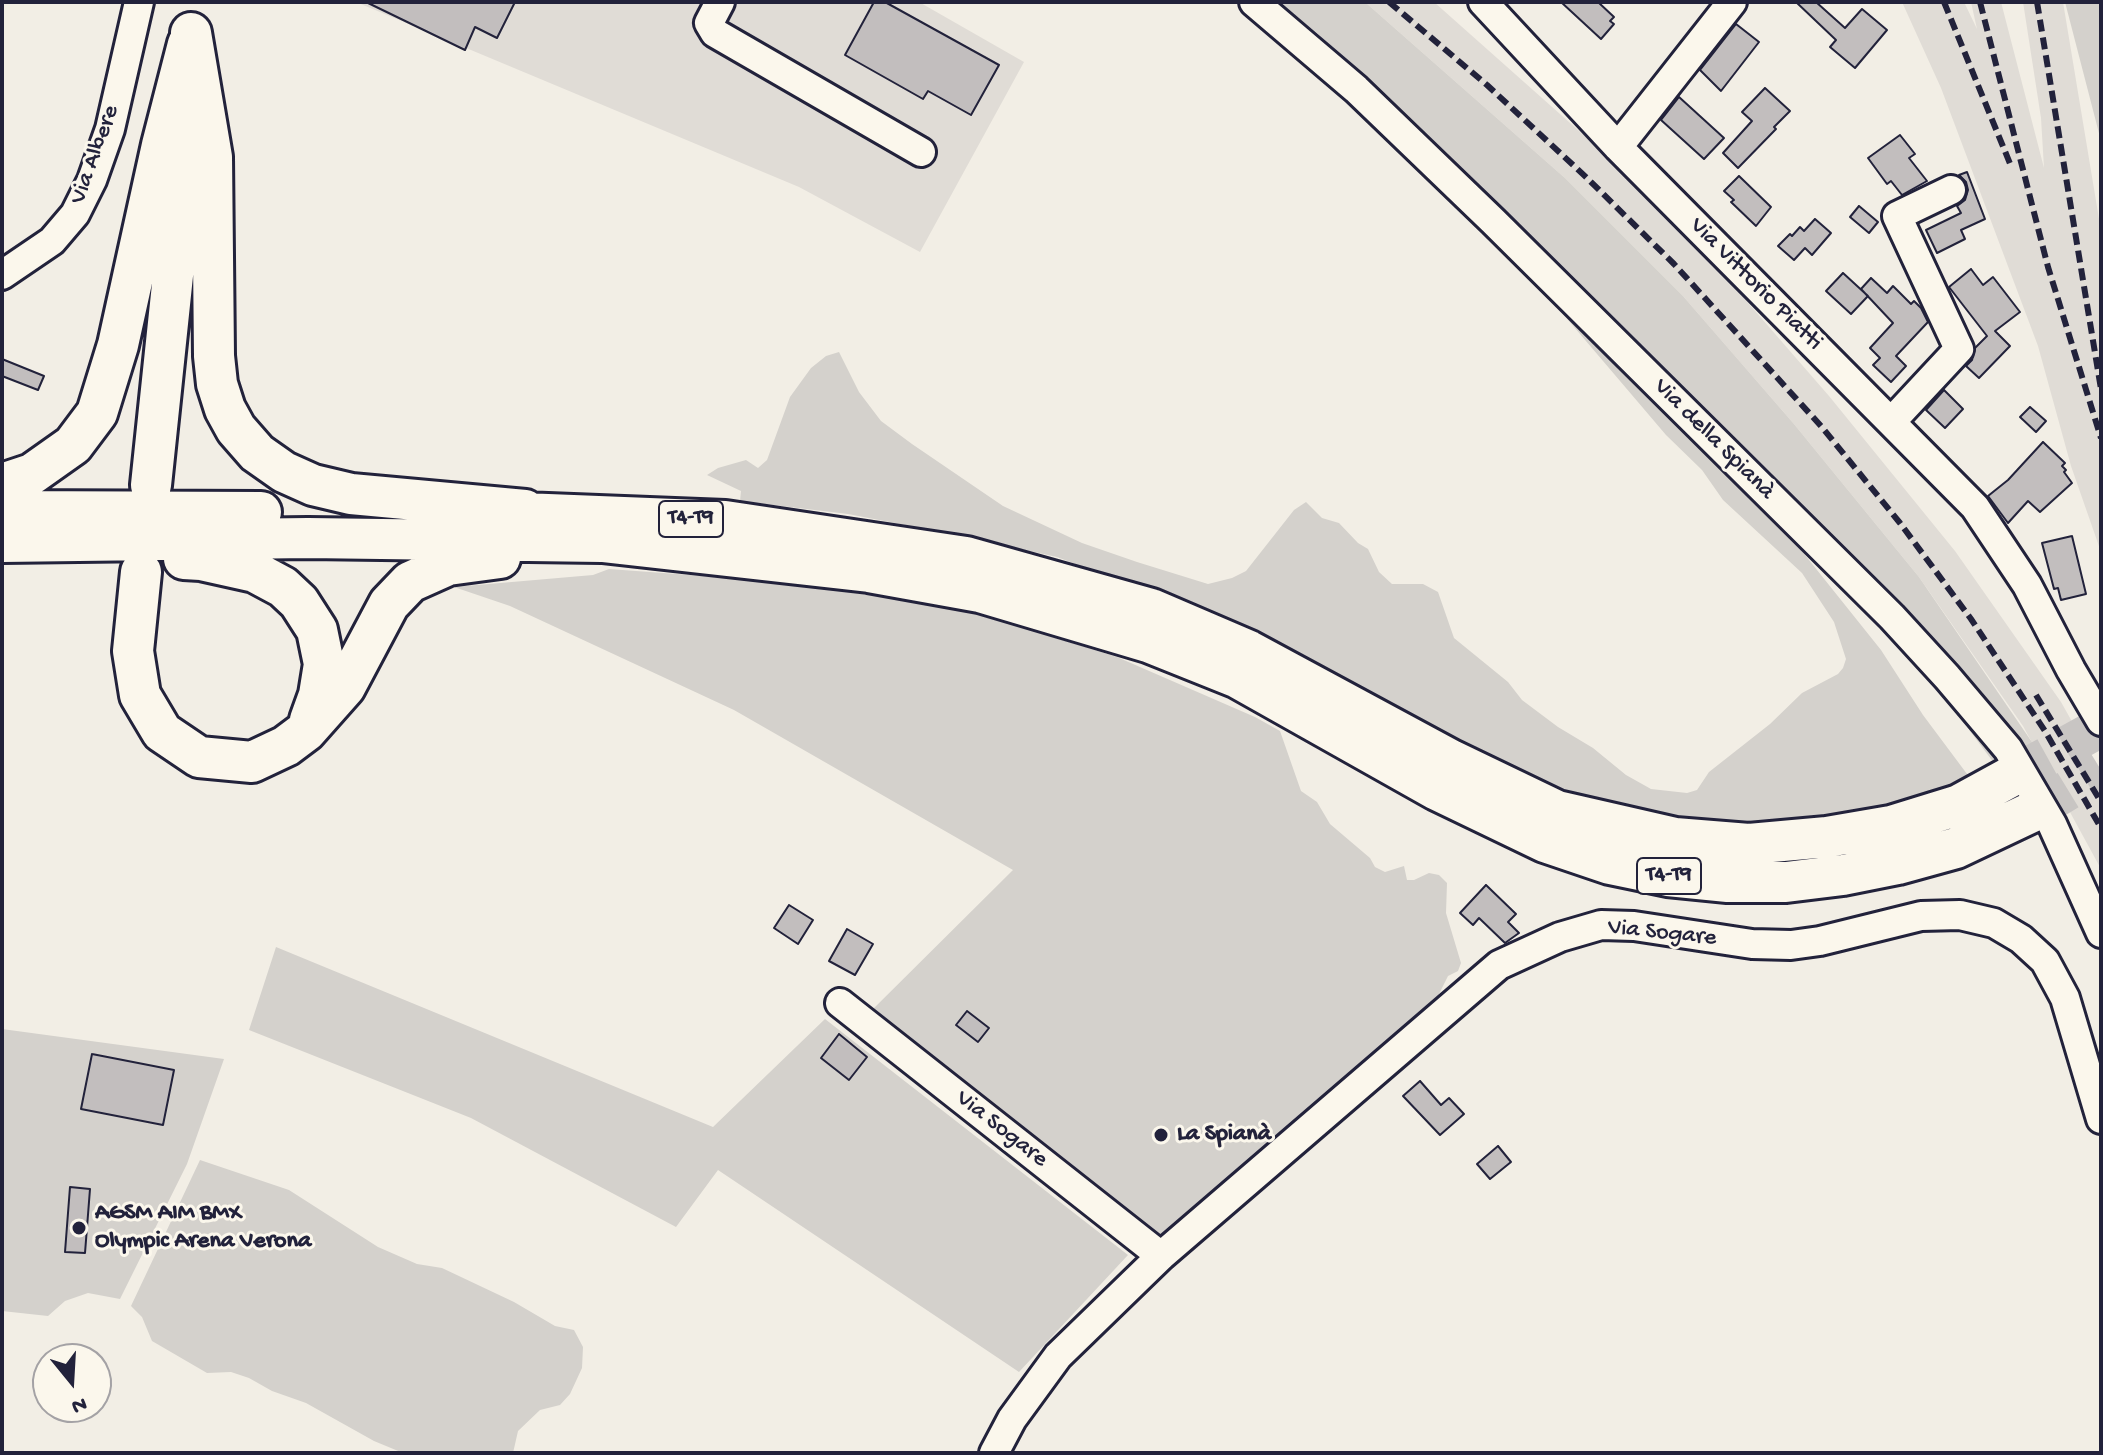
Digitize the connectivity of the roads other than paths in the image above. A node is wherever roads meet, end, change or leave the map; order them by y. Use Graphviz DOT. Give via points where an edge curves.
graph roads {
  1 [pos="139,2"];
  2 [pos="720,2"];
  3 [pos="1254,2"];
  4 [pos="1483,2"];
  5 [pos="1732,2"];
  6 [pos="191,17"];
  7 [pos="1618,147"];
  8 [pos="921,152"];
  9 [pos="1951,190"];
  10 [pos="2,275"];
  11 [pos="1891,422"];
  12 [pos="2,484"];
  13 [pos="151,485"];
  14 [pos="2,511"];
  15 [pos="553,512"];
  16 [pos="2,542"];
  17 [pos="2,550"];
  18 [pos="141,572"];
  19 [pos="869,572"];
  20 [pos="2101,721"];
  21 [pos="306,731"];
  22 [pos="2012,776"];
  23 [pos="2034,811"];
  24 [pos="2101,933"];
  25 [pos="840,1003"];
  26 [pos="2101,1119"];
  27 [pos="1161,1256"];
  28 [pos="994,1453"];
  1 -- 10 [label="street, Via Albere" via="110,129 75,214 52,241"];
  2 -- 8 [label="street" via="709,23 715,33"];
  3 -- 24 [label="street, Via della Spianà" via="1356,89 1493,221 1947,677 2008,749 2052,824"];
  4 -- 7 [label="street, Via Vittorio Piatti"];
  5 -- 7 [label="street"];
  6 -- 12 [label="highway" via="115,356 97,413 73,445 32,474"];
  6 -- 13 [label="highway" via="188,143"];
  6 -- 15 [label="highway, T4-T9" via="212,157 217,384 236,429 257,453 313,485 351,494"];
  7 -- 11 [label="street, Via Vittorio Piatti"];
  9 -- 11 [label="street" via="1897,216 1959,349"];
  11 -- 20 [label="street, Via Vittorio Piatti" via="1975,507 2004,547"];
  14 -- 15 [label="highway, T4-T9"];
  15 -- 22 [label="highway, T4-T9" via="725,521 966,557 1151,609 1249,651 1557,811 1675,838 1749,844 1891,826 1959,805"];
  16 -- 19 [label="highway, T4-T9" via="602,542"];
  17 -- 21 [label="highway" via="201,560 255,572 283,587 317,630 324,664"];
  18 -- 21 [label="highway, T4-T9" via="133,651 140,695 162,732 199,757 252,762"];
  19 -- 21 [label="highway, T4-T9" via="595,556 501,557 448,565 410,582 389,604 345,687"];
  19 -- 23 [label="highway, T4-T9" via="980,592 1148,642 1238,678 1437,790 1545,842 1668,876 1786,882 1843,875 1956,848"];
  25 -- 27 [label="street, Via Sogare"];
  26 -- 27 [label="street, Via Sogare" via="2065,998 2045,961 1994,923 1960,915 1921,916 1791,945 1601,925 1499,965"];
  27 -- 28 [label="street, Via Sogare" via="1058,1356"];
}
